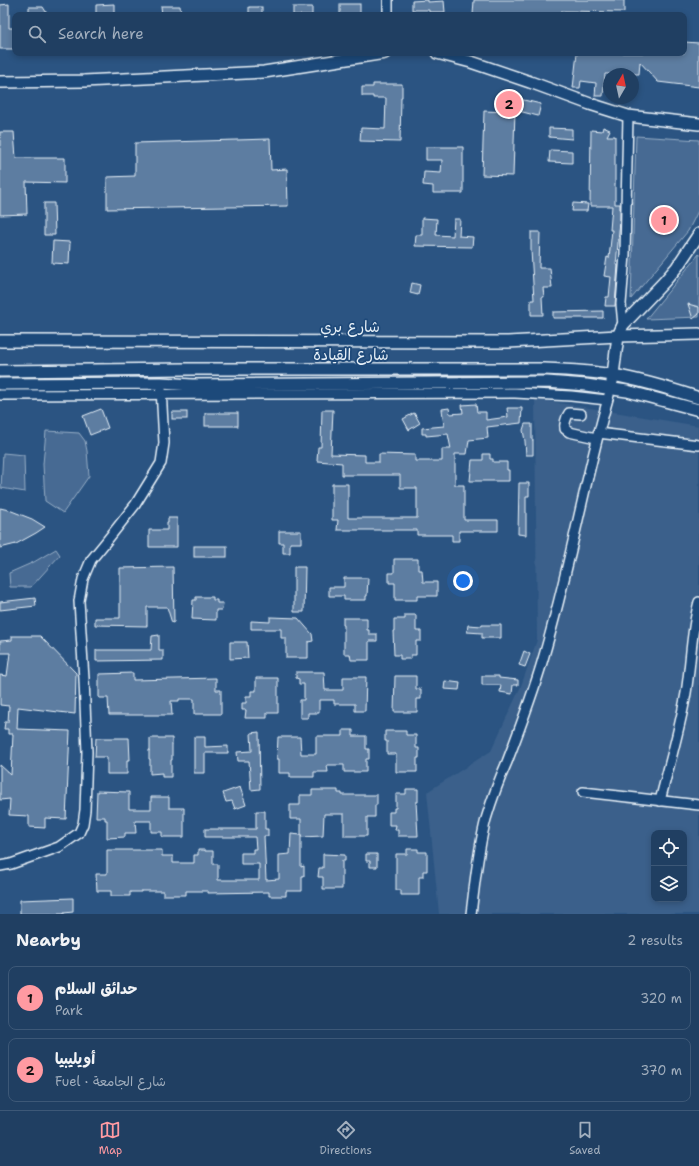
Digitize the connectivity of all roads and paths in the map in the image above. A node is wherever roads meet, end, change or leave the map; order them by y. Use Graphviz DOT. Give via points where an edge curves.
graph roads {
  1 [pos="388,0"];
  2 [pos="388,12"];
  3 [pos="366,56"];
  4 [pos="447,56"];
  5 [pos="0,82"];
  6 [pos="628,116"];
  7 [pos="699,124"];
  8 [pos="699,234"];
  9 [pos="624,325"];
  10 [pos="699,334"];
  11 [pos="618,336"];
  12 [pos="0,341"];
  13 [pos="0,371"];
  14 [pos="612,375"];
  15 [pos="0,384"];
  16 [pos="161,388"];
  17 [pos="611,388"];
  18 [pos="0,395"];
  19 [pos="699,398"];
  20 [pos="607,400"];
  21 [pos="699,410"];
  22 [pos="581,414"];
  23 [pos="597,436"];
  24 [pos="699,444"];
  25 [pos="699,602"];
  26 [pos="583,792"];
  27 [pos="660,801"];
  28 [pos="699,805"];
  29 [pos="0,866"];
  30 [pos="471,914"];
  1 -- 2 [label="street"];
  3 -- 5 [label="main road" via="264,72 84,81"];
  4 -- 6 [label="main road"];
  6 -- 7 [label="main road"];
  6 -- 9 [label="street" via="625,255 621,304"];
  8 -- 9 [label="main road" via="677,267"];
  9 -- 11 [label="main road"];
  10 -- 11 [label="main road, شارع بري"];
  11 -- 12 [label="main road, شارع بري" via="508,342"];
  11 -- 14 [label="main road"];
  13 -- 14 [label="main road, شارع القيادة" via="544,369"];
  14 -- 17 [label="main road"];
  14 -- 19 [label="main road, شارع القيادة"];
  15 -- 16 [label="main road, شارع القيادة"];
  16 -- 17 [label="main road, شارع القيادة" via="192,385 547,382"];
  16 -- 18 [label="street, شارع القيادة"];
  16 -- 20 [label="street, شارع القيادة" via="515,393"];
  16 -- 29 [label="street" via="164,443 161,463 135,505 91,560 83,579 79,601 87,752 83,824 79,833 59,848"];
  17 -- 20 [label="street"];
  17 -- 21 [label="main road, شارع القيادة"];
  20 -- 23 [label="street"];
  22 -- 23 [label="street" via="569,413 566,429 569,432"];
  23 -- 24 [label="street"];
  23 -- 30 [label="street" via="543,659 486,820"];
  25 -- 27 [label="street" via="683,711"];
  26 -- 27 [label="street"];
  27 -- 28 [label="street"];
}
